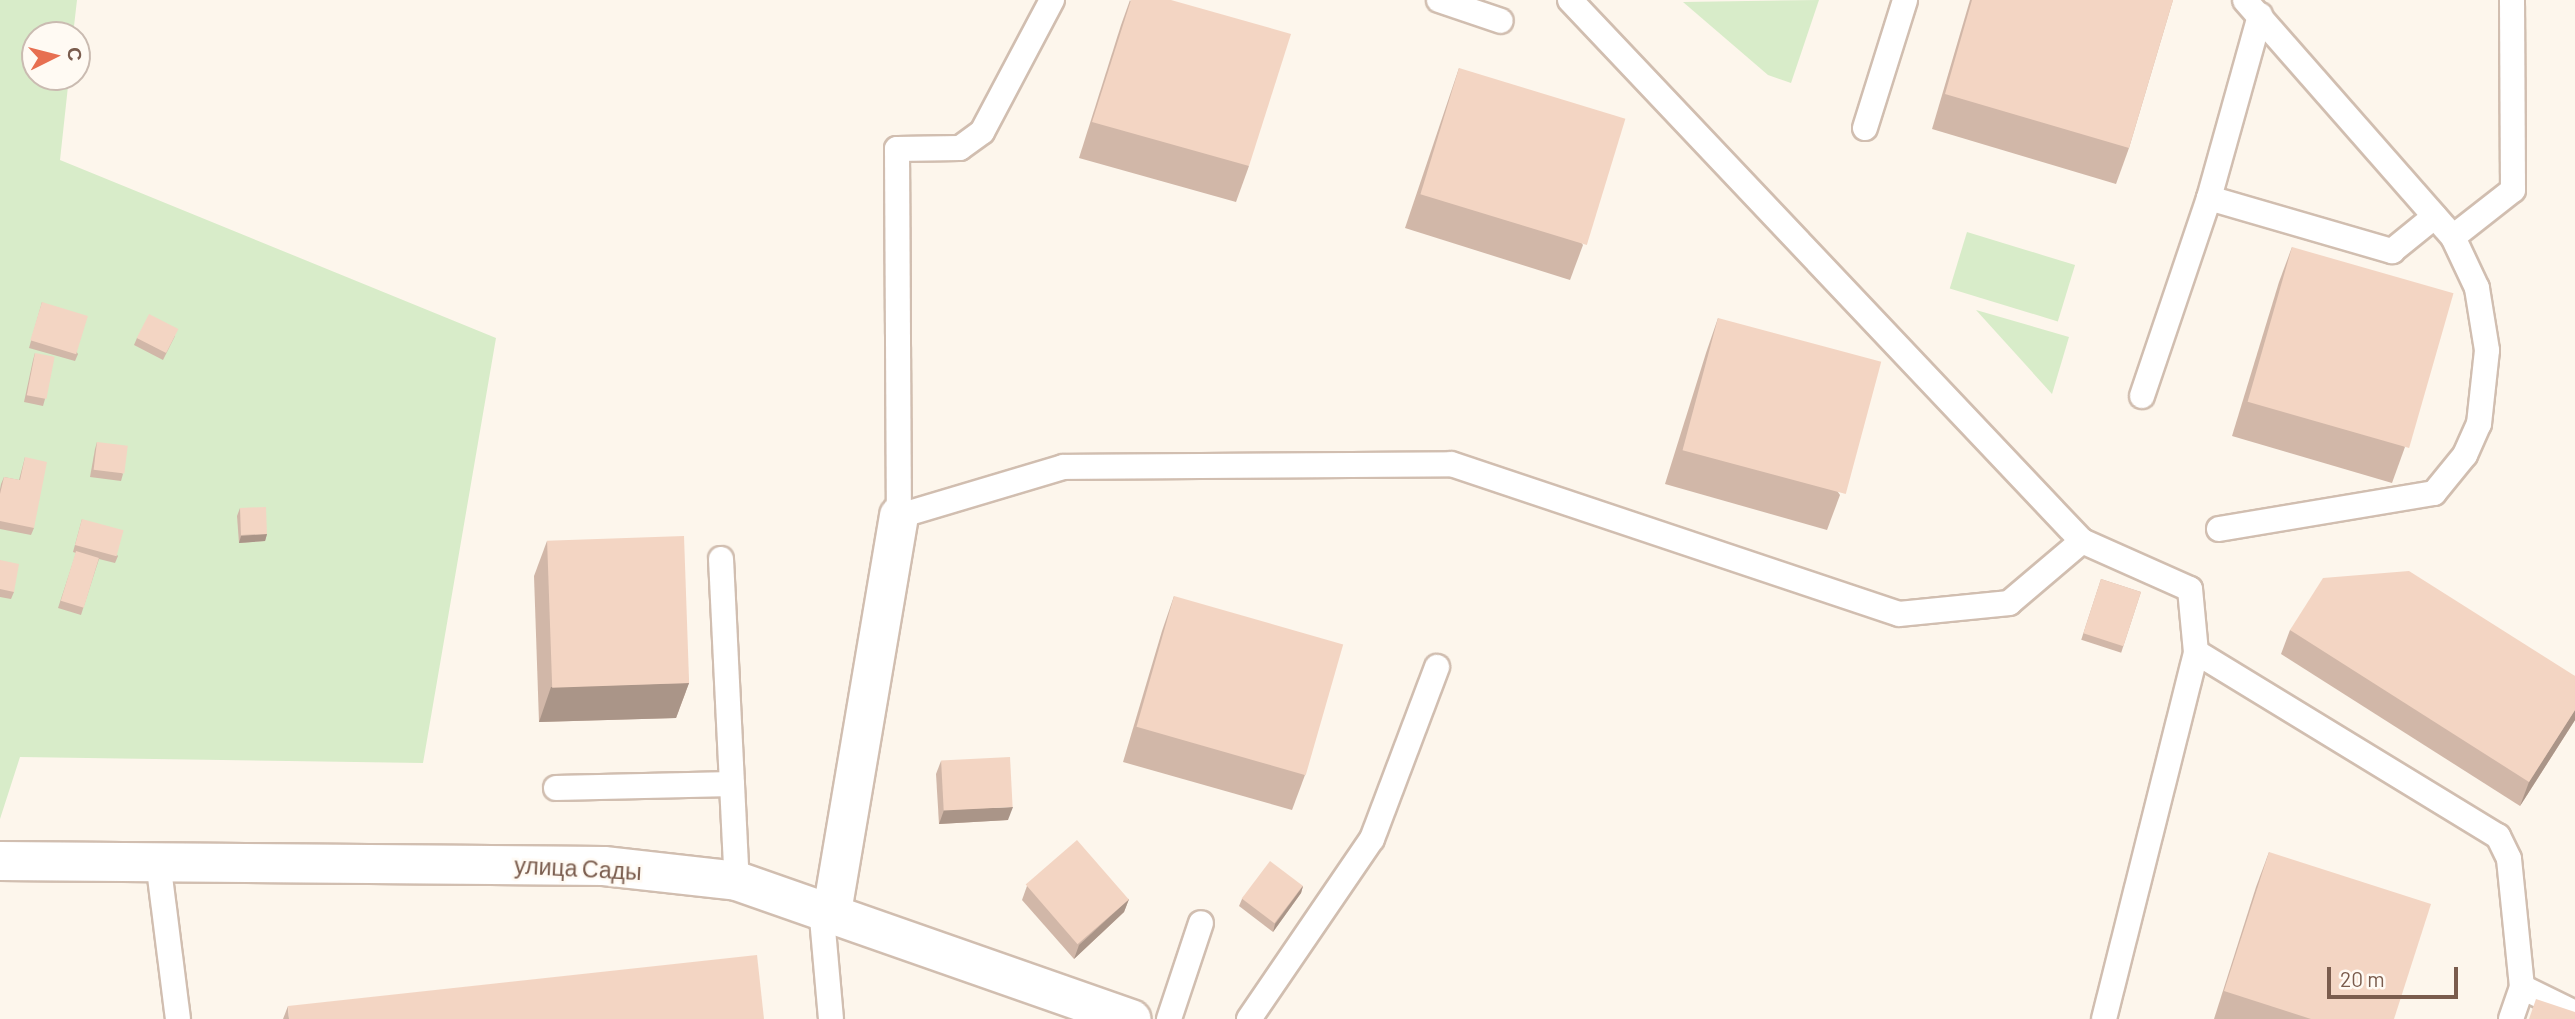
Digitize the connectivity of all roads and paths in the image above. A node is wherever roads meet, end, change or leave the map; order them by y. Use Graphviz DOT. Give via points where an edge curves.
graph roads {
  1 [pos="1052,0"];
  2 [pos="1439,0"];
  3 [pos="1570,0"];
  4 [pos="1905,0"];
  5 [pos="2512,0"];
  6 [pos="2253,7"];
  7 [pos="1501,21"];
  8 [pos="1865,128"];
  9 [pos="2209,198"];
  10 [pos="2435,216"];
  11 [pos="2453,237"];
  12 [pos="2142,396"];
  13 [pos="899,516"];
  14 [pos="2218,530"];
  15 [pos="2082,541"];
  16 [pos="721,559"];
  17 [pos="2196,652"];
  18 [pos="1437,667"];
  19 [pos="732,784"];
  20 [pos="556,788"];
  21 [pos="0,861"];
  22 [pos="158,861"];
  23 [pos="737,881"];
  24 [pos="827,910"];
  25 [pos="1201,923"];
  26 [pos="2522,987"];
  27 [pos="2575,1013"];
  28 [pos="178,1019"];
  29 [pos="831,1019"];
  30 [pos="1132,1019"];
  31 [pos="1169,1019"];
  32 [pos="1249,1019"];
  33 [pos="2104,1019"];
  34 [pos="2511,1019"];
  1 -- 13 [label="lane" via="982,132 960,148 897,149"];
  2 -- 7 [label="lane"];
  3 -- 15 [label="lane"];
  4 -- 8 [label="lane"];
  5 -- 11 [label="lane" via="2513,190"];
  6 -- 9 [label="lane"];
  6 -- 10 [label="lane"];
  9 -- 10 [label="lane" via="2392,251"];
  9 -- 12 [label="lane"];
  10 -- 11 [label="lane"];
  11 -- 14 [label="lane" via="2477,288 2487,350 2479,424 2465,454 2442,484 2434,493"];
  13 -- 15 [label="lane" via="1063,467 1451,464 1899,614 2009,604"];
  13 -- 24 [label="street"];
  15 -- 17 [label="lane" via="2190,589"];
  16 -- 19 [label="lane"];
  17 -- 26 [label="lane" via="2498,836 2509,859"];
  17 -- 33 [label="lane"];
  18 -- 32 [label="lane" via="1372,839"];
  19 -- 20 [label="lane"];
  19 -- 23 [label="lane"];
  21 -- 22 [label="street, улица Сады"];
  22 -- 23 [label="street, улица Сады" via="604,866"];
  22 -- 28 [label="lane"];
  23 -- 24 [label="street, улица Сады"];
  24 -- 29 [label="lane"];
  24 -- 30 [label="street, улица Сады"];
  25 -- 31 [label="lane"];
  26 -- 27 [label="lane"];
  26 -- 34 [label="lane"];
}
